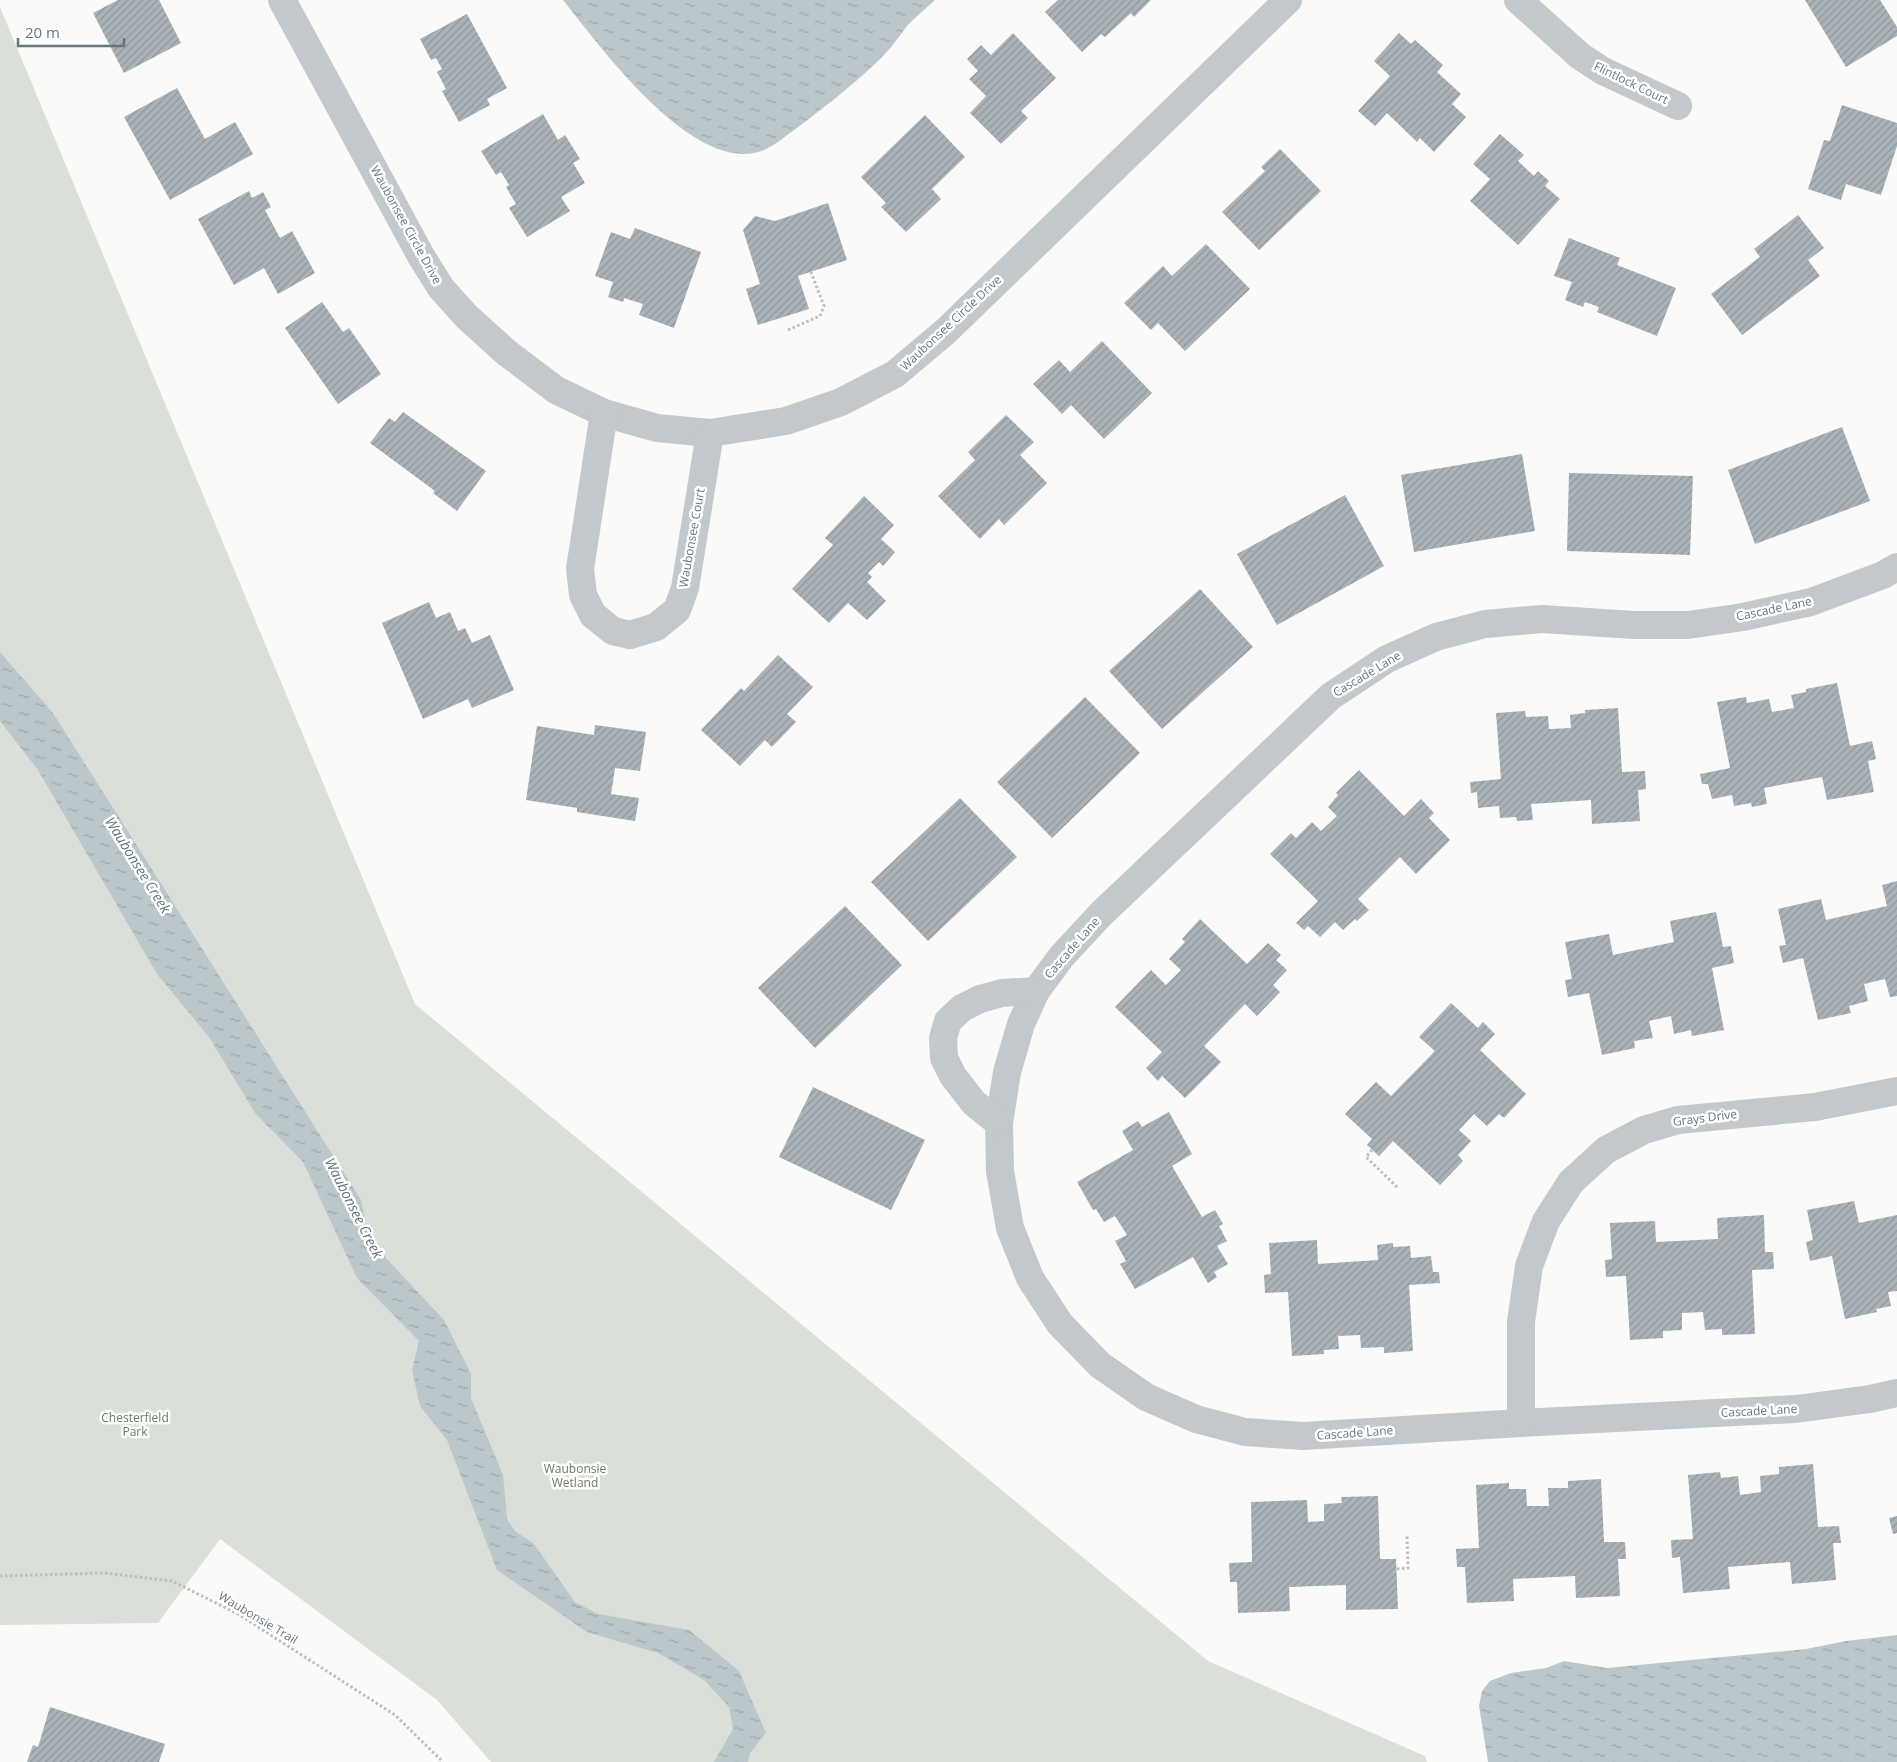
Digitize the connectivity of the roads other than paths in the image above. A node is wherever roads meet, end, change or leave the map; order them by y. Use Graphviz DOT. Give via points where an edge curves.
graph roads {
  1 [pos="282,0"];
  2 [pos="1288,0"];
  3 [pos="1518,0"];
  4 [pos="1678,106"];
  5 [pos="604,413"];
  6 [pos="710,432"];
  7 [pos="1897,567"];
  8 [pos="1036,991"];
  9 [pos="1897,1091"];
  10 [pos="999,1122"];
  11 [pos="1897,1393"];
  12 [pos="1521,1423"];
  1 -- 5 [label="street, Waubonsee Circle Drive" via="441,288 466,316 521,364 556,390"];
  2 -- 6 [label="street, Waubonsee Circle Drive" via="946,331 895,374 841,402 786,421"];
  3 -- 4 [label="street, Flintlock Court" via="1580,56 1603,71"];
  5 -- 6 [label="street, Waubonsee Circle Drive" via="657,428"];
  5 -- 6 [label="street, Waubonsee Court" via="580,568 583,595 593,615 613,631 630,635 656,627 677,610 685,588"];
  7 -- 8 [label="street, Cascade Lane" via="1811,602 1743,617 1688,625 1542,619 1485,624 1436,637 1387,659 1324,702 1101,914 1062,956"];
  8 -- 10 [label="street, Cascade Lane" via="1021,1024 1007,1072"];
  8 -- 10 [label="street, Cascade Lane" via="1002,993 980,999 948,1020 943,1038 944,1058 953,1076 974,1102"];
  9 -- 12 [label="street, Grays Drive" via="1815,1107 1678,1120 1644,1130 1606,1150 1571,1182 1546,1221 1529,1266 1521,1322"];
  10 -- 12 [label="street, Cascade Lane" via="1000,1171 1010,1228 1030,1278 1060,1324 1100,1365 1146,1396 1196,1419 1245,1432 1303,1436"];
  11 -- 12 [label="street, Cascade Lane" via="1796,1409"];
}
